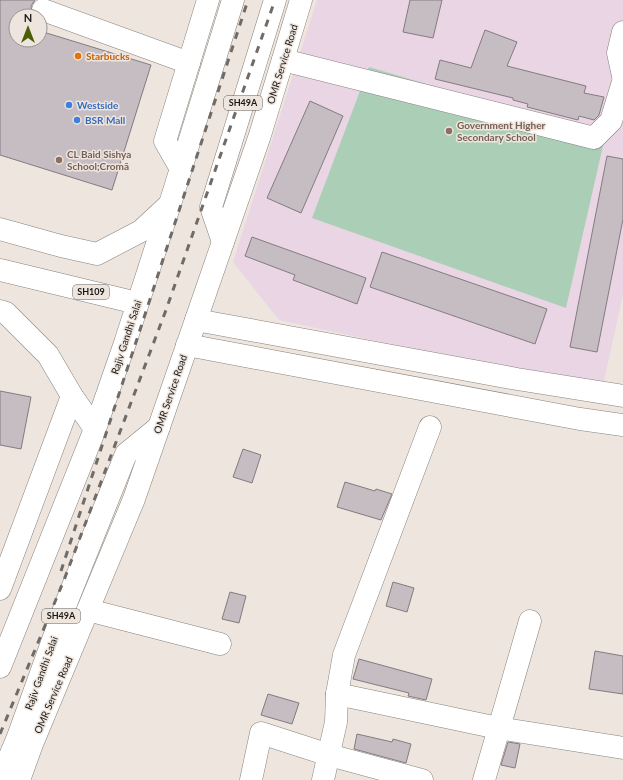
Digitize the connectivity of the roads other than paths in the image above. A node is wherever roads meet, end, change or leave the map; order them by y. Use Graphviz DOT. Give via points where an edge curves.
graph roads {
  1 [pos="208,0"];
  2 [pos="233,0"];
  3 [pos="275,0"];
  4 [pos="301,0"];
  5 [pos="48,12"];
  6 [pos="623,32"];
  7 [pos="283,60"];
  8 [pos="189,63"];
  9 [pos="623,76"];
  10 [pos="623,82"];
  11 [pos="180,170"];
  12 [pos="170,204"];
  13 [pos="0,229"];
  14 [pos="223,242"];
  15 [pos="0,270"];
  16 [pos="137,302"];
  17 [pos="3,312"];
  18 [pos="196,320"];
  19 [pos="187,345"];
  20 [pos="72,396"];
  21 [pos="623,396"];
  22 [pos="623,425"];
  23 [pos="158,427"];
  24 [pos="430,427"];
  25 [pos="95,429"];
  26 [pos="9,539"];
  27 [pos="0,589"];
  28 [pos="88,610"];
  29 [pos="530,621"];
  30 [pos="220,644"];
  31 [pos="0,667"];
  32 [pos="337,694"];
  33 [pos="498,728"];
  34 [pos="623,748"];
  35 [pos="329,755"];
  36 [pos="0,780"];
  37 [pos="19,780"];
  38 [pos="251,780"];
  39 [pos="323,780"];
  40 [pos="422,780"];
  41 [pos="484,780"];
  1 -- 8 [label="street"];
  2 -- 11 [label="street, Rajiv Gandhi Salai"];
  3 -- 14 [label="street, SH49A" via="211,207"];
  4 -- 7 [label="street, OMR Service Road"];
  5 -- 8 [label="street"];
  6 -- 9 [label="street" via="618,53"];
  7 -- 10 [label="street" via="594,138 611,121"];
  7 -- 14 [label="street, OMR Service Road"];
  8 -- 11 [label="street" via="165,141"];
  11 -- 12 [label="street, Rajiv Gandhi Salai"];
  12 -- 13 [label="street" via="141,231 97,254"];
  12 -- 16 [label="street, Rajiv Gandhi Salai"];
  14 -- 18 [label="street, OMR Service Road"];
  15 -- 16 [label="street, SH109"];
  16 -- 25 [label="street, Rajiv Gandhi Salai"];
  17 -- 20 [label="street" via="48,355"];
  18 -- 19 [label="street, OMR Service Road"];
  18 -- 21 [label="street"];
  19 -- 22 [label="street"];
  19 -- 23 [label="street, OMR Service Road"];
  20 -- 25 [label="street"];
  20 -- 26 [label="street"];
  23 -- 28 [label="street, OMR Service Road" via="134,499"];
  23 -- 36 [label="street, Rajiv Gandhi Salai / SH49A" via="126,454 67,601"];
  24 -- 32 [label="street" via="344,655"];
  25 -- 31 [label="street, Rajiv Gandhi Salai"];
  26 -- 27 [label="street"];
  28 -- 30 [label="street"];
  28 -- 37 [label="street, OMR Service Road"];
  29 -- 33 [label="street"];
  32 -- 33 [label="street"];
  32 -- 35 [label="street" via="336,722"];
  33 -- 34 [label="street"];
  33 -- 41 [label="street"];
  35 -- 38 [label="street" via="261,733"];
  35 -- 39 [label="street"];
  35 -- 40 [label="street"];
}
